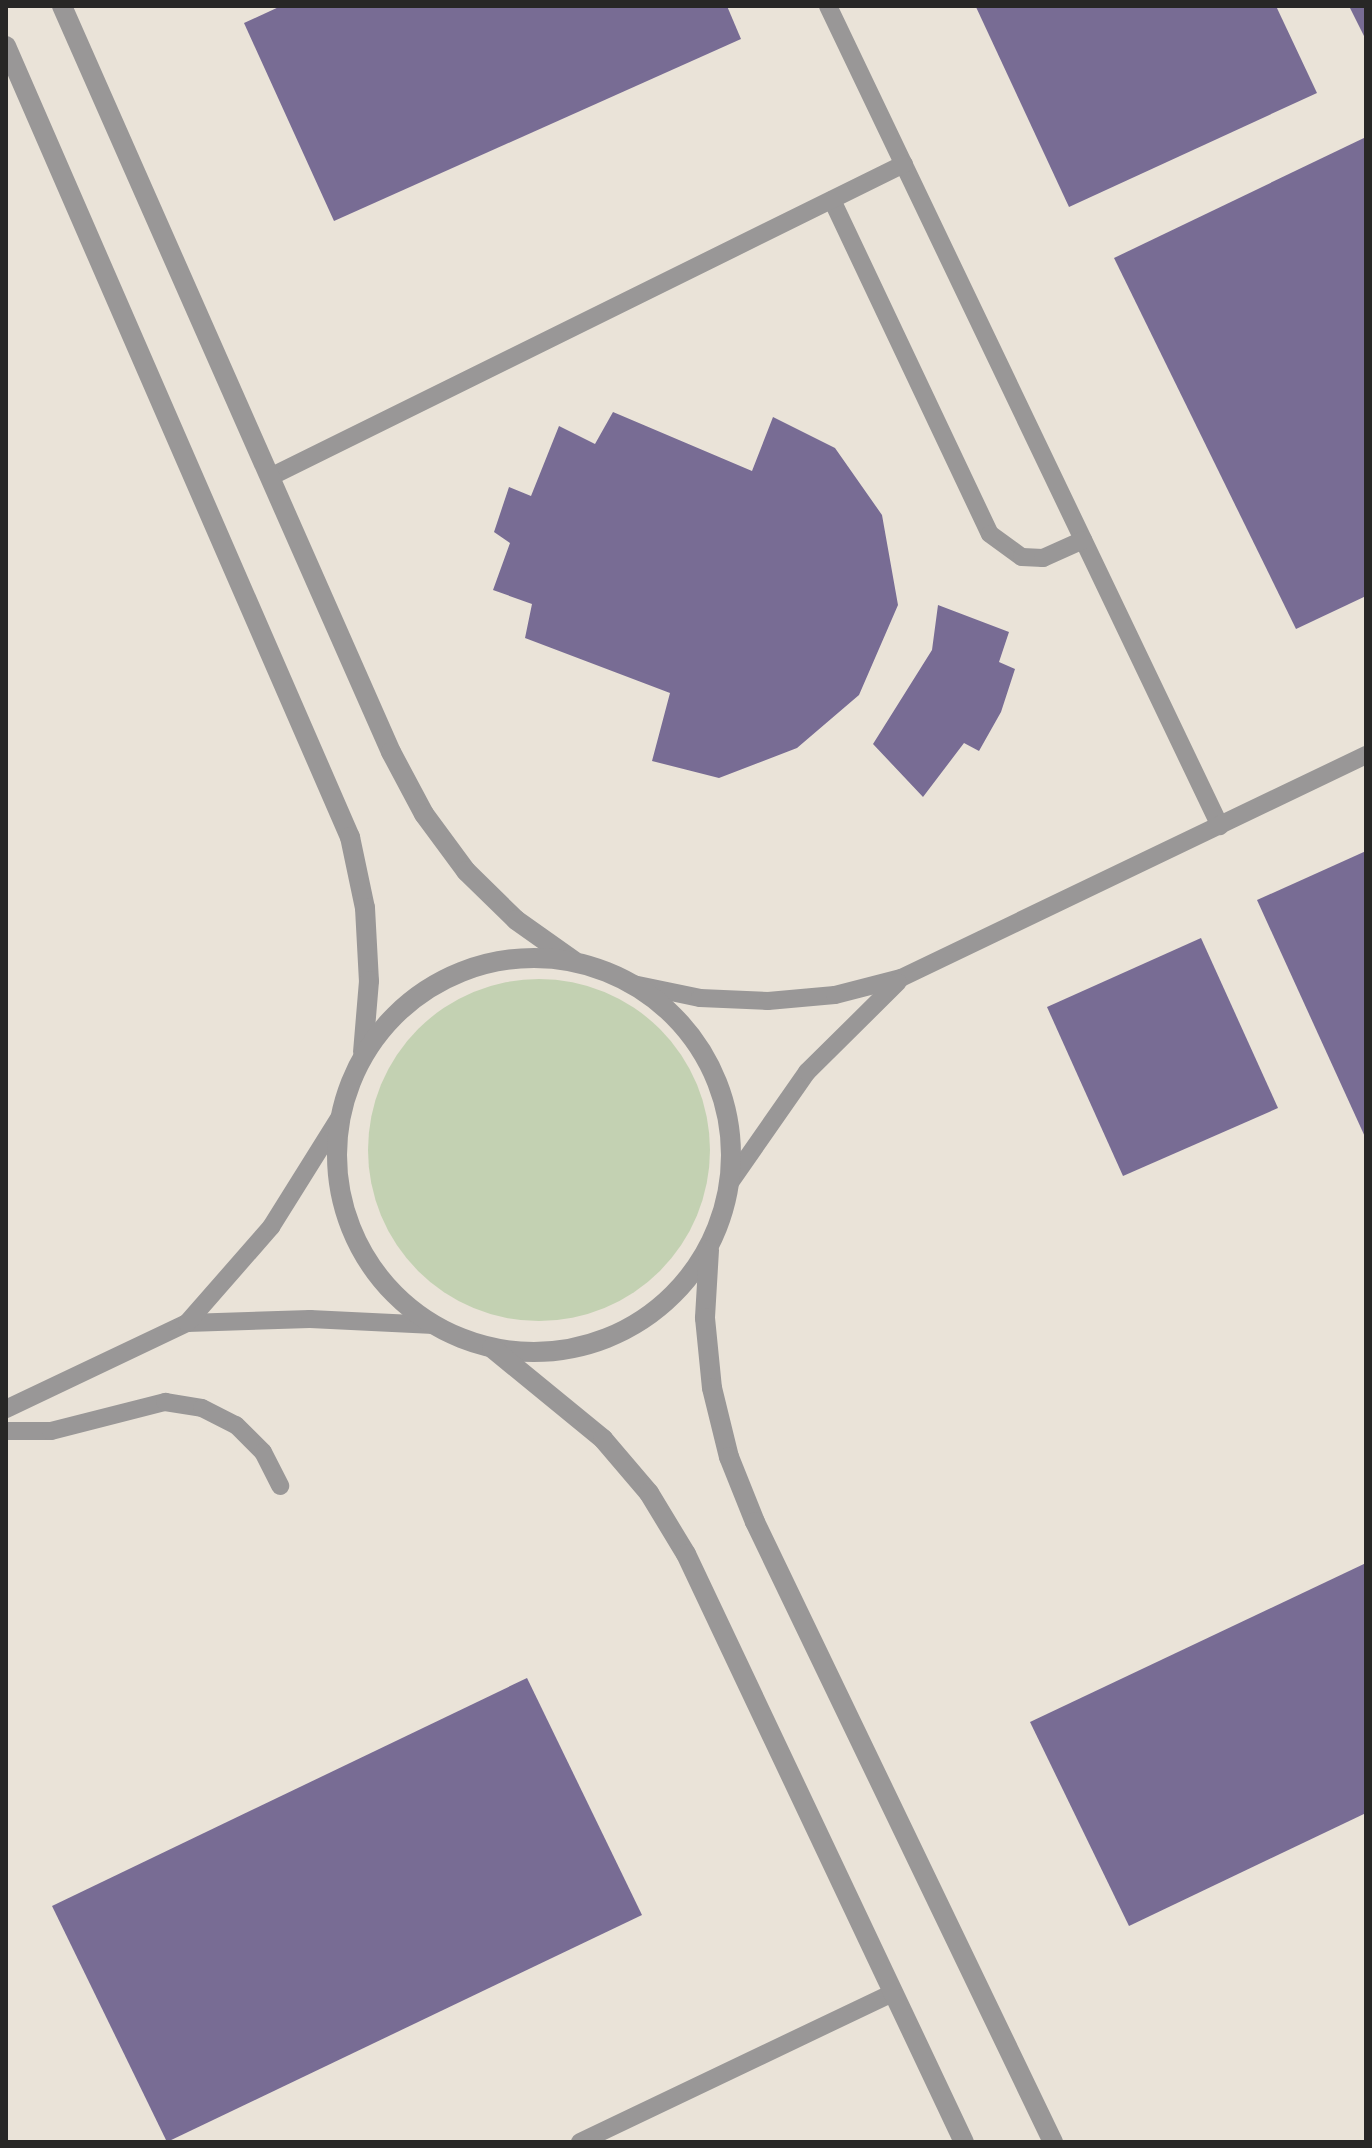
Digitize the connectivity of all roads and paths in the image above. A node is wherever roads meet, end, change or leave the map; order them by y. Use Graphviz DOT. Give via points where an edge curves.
graph roads {
  1 [pos="62,6"];
  2 [pos="828,6"];
  3 [pos="6,46"];
  4 [pos="904,164"];
  5 [pos="832,200"];
  6 [pos="270,477"];
  7 [pos="1083,540"];
  8 [pos="1366,755"];
  9 [pos="1220,826"];
  10 [pos="574,961"];
  11 [pos="901,978"];
  12 [pos="633,984"];
  13 [pos="362,1054"];
  14 [pos="339,1118"];
  15 [pos="731,1181"];
  16 [pos="709,1247"];
  17 [pos="187,1323"];
  18 [pos="434,1325"];
  19 [pos="492,1348"];
  20 [pos="6,1409"];
  21 [pos="6,1431"];
  22 [pos="280,1486"];
  23 [pos="892,1993"];
  24 [pos="580,2142"];
  25 [pos="964,2142"];
  26 [pos="1053,2142"];
  1 -- 6 [label="street"];
  2 -- 4 [label="lane"];
  3 -- 13 [label="street" via="350,837 365,908 369,981"];
  4 -- 5 [label="lane"];
  4 -- 7 [label="lane"];
  5 -- 6 [label="lane"];
  5 -- 7 [label="lane" via="990,534 1022,557 1043,558"];
  6 -- 10 [label="street" via="424,814 466,871 516,920"];
  7 -- 9 [label="lane"];
  8 -- 9 [label="lane"];
  9 -- 11 [label="lane"];
  10 -- 12 [label="street"];
  10 -- 13 [label="street" via="525,957 476,965 442,980 392,1015"];
  11 -- 12 [label="lane" via="835,995 768,1001 700,998"];
  11 -- 15 [label="lane" via="807,1072"];
  12 -- 15 [label="street" via="671,1012 700,1048 721,1089 731,1135"];
  13 -- 14 [label="street"];
  14 -- 17 [label="lane" via="271,1227"];
  14 -- 18 [label="street" via="336,1166 345,1214 365,1258 395,1296"];
  15 -- 16 [label="street"];
  16 -- 19 [label="street" via="680,1289 640,1322 594,1344 544,1352"];
  16 -- 26 [label="street" via="706,1332 712,1388 729,1457 755,1522"];
  17 -- 18 [label="lane" via="310,1319"];
  17 -- 20 [label="lane"];
  18 -- 19 [label="street"];
  19 -- 23 [label="street" via="603,1439 649,1493 686,1554"];
  21 -- 22 [label="lane" via="51,1431 165,1402 202,1408 245,1434 263,1452"];
  23 -- 24 [label="lane"];
  23 -- 25 [label="street"];
}
